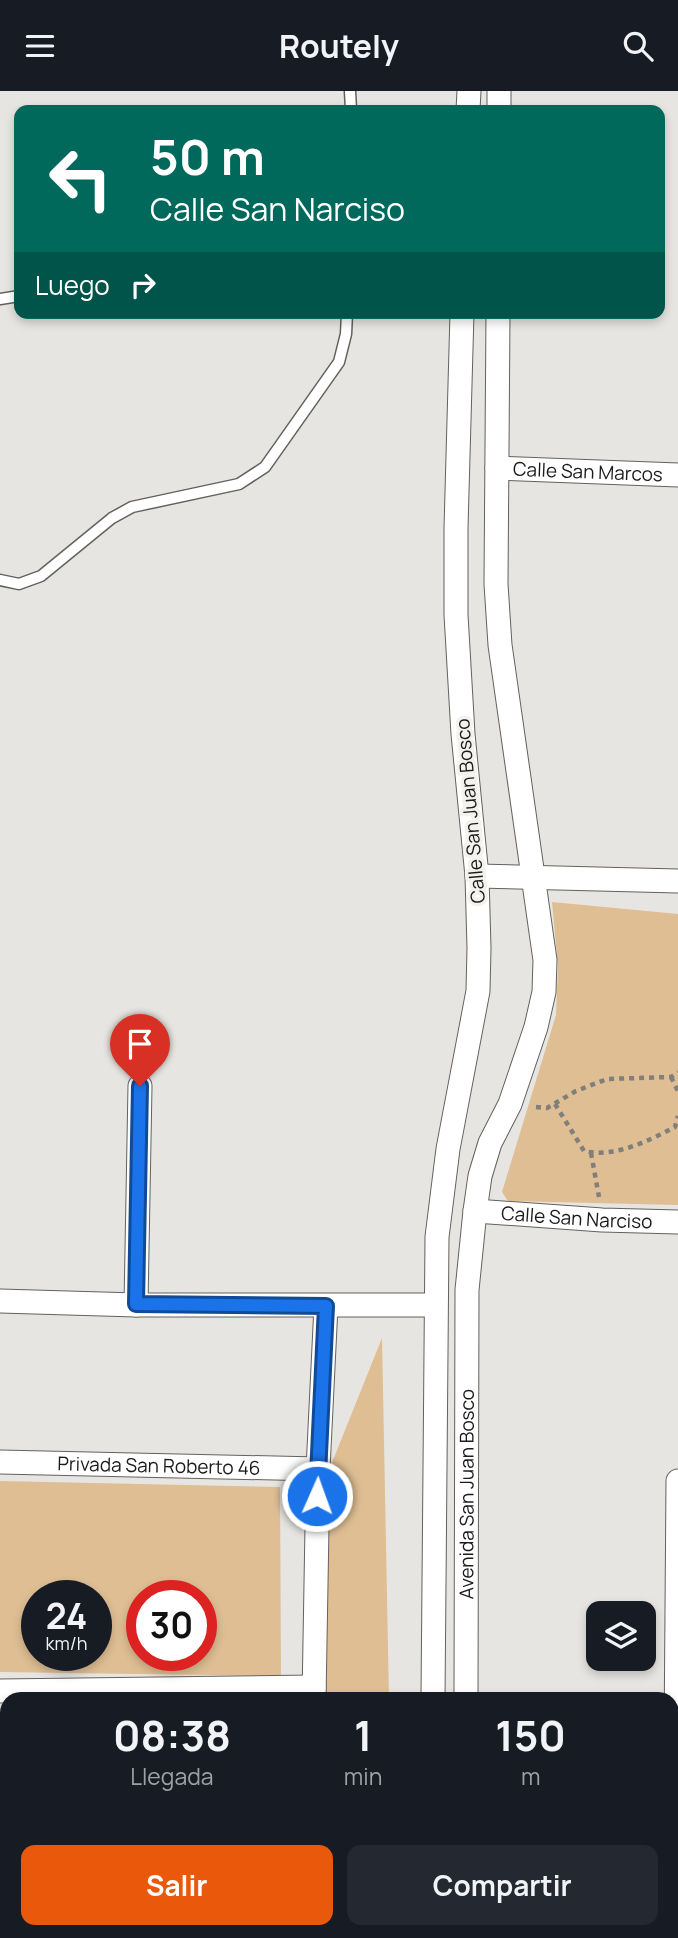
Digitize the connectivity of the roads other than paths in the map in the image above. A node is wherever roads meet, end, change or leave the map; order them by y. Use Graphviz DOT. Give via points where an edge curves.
graph roads {
  1 [pos="347,319"];
  2 [pos="462,319"];
  3 [pos="498,319"];
  4 [pos="497,468"];
  5 [pos="678,475"];
  6 [pos="0,580"];
  7 [pos="477,876"];
  8 [pos="534,877"];
  9 [pos="678,881"];
  10 [pos="140,1086"];
  11 [pos="475,1211"];
  12 [pos="678,1222"];
  13 [pos="436,1279"];
  14 [pos="467,1285"];
  15 [pos="0,1301"];
  16 [pos="136,1304"];
  17 [pos="435,1305"];
  18 [pos="326,1306"];
  19 [pos="0,1462"];
  20 [pos="318,1469"];
  21 [pos="678,1481"];
  22 [pos="0,1691"];
  23 [pos="157,1692"];
  24 [pos="314,1692"];
  25 [pos="433,1692"];
  26 [pos="466,1692"];
  27 [pos="676,1692"];
  1 -- 6 [label="lane" via="339,362 265,467 239,484 132,507 41,576 19,584"];
  2 -- 7 [label="street, Calle San Juan Bosco" via="456,615"];
  3 -- 4 [label="street"];
  4 -- 5 [label="street, Calle San Marcos"];
  4 -- 8 [label="street" via="500,645"];
  7 -- 8 [label="street"];
  7 -- 13 [label="street, Calle San Juan Bosco" via="478,991 439,1206"];
  8 -- 9 [label="street"];
  8 -- 11 [label="street" via="545,960 544,992 510,1104 490,1143"];
  10 -- 16 [label="street"];
  11 -- 12 [label="street, Calle San Narciso"];
  11 -- 14 [label="street"];
  13 -- 14 [label="street"];
  13 -- 17 [label="street, Calle San Juan Bosco"];
  14 -- 26 [label="street, Avenida San Juan Bosco"];
  15 -- 16 [label="street"];
  16 -- 18 [label="street"];
  17 -- 18 [label="street"];
  17 -- 25 [label="street, Avenida San Juan Bosco"];
  18 -- 20 [label="street"];
  19 -- 20 [label="street, Privada San Roberto 46"];
  20 -- 24 [label="street"];
  21 -- 27 [label="street"];
  22 -- 23 [label="street"];
}
